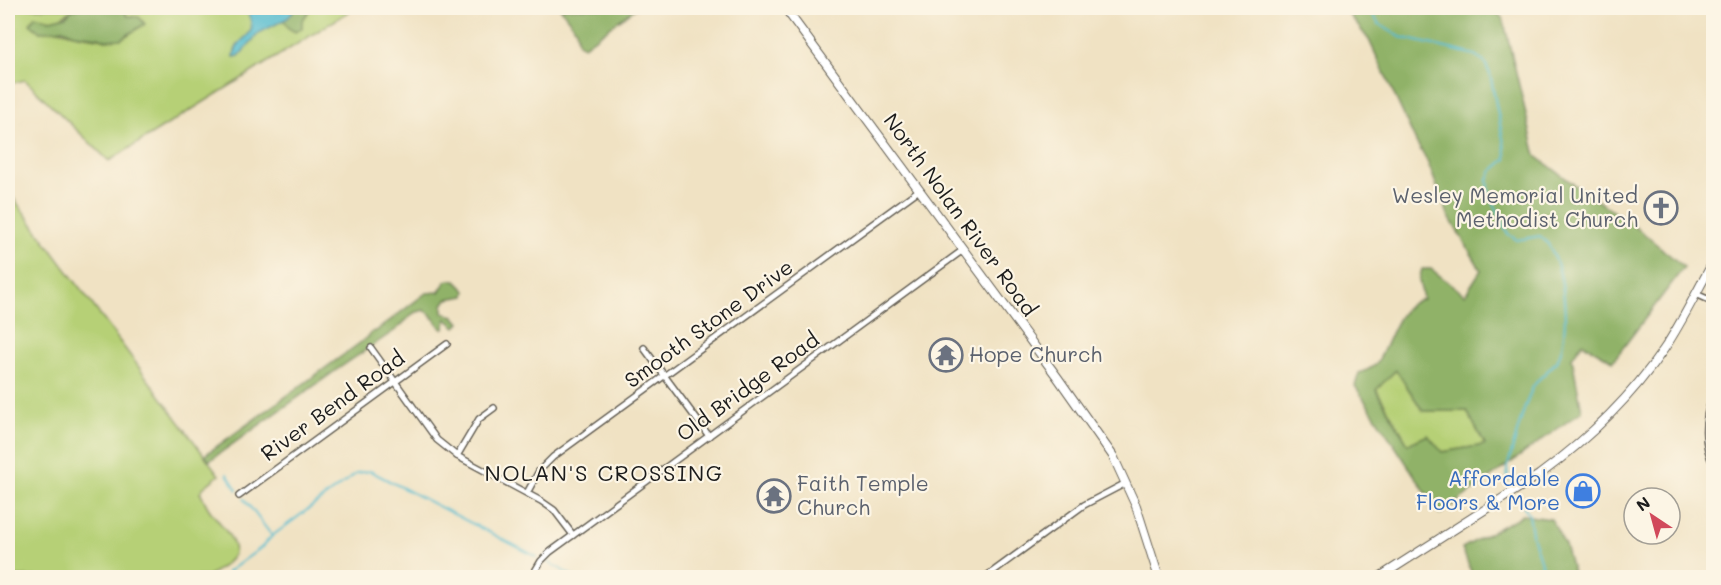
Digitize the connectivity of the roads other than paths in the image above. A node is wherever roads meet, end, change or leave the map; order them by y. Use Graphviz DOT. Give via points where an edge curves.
graph roads {
  1 [pos="785,8"];
  2 [pos="919,190"];
  3 [pos="963,250"];
  4 [pos="1713,261"];
  5 [pos="1696,294"];
  6 [pos="1713,302"];
  7 [pos="447,344"];
  8 [pos="371,348"];
  9 [pos="644,348"];
  10 [pos="664,376"];
  11 [pos="395,382"];
  12 [pos="1713,393"];
  13 [pos="494,408"];
  14 [pos="709,436"];
  15 [pos="457,456"];
  16 [pos="1713,465"];
  17 [pos="1126,483"];
  18 [pos="527,493"];
  19 [pos="239,496"];
  20 [pos="573,535"];
  21 [pos="531,578"];
  22 [pos="984,578"];
  23 [pos="1159,578"];
  24 [pos="1378,578"];
  1 -- 2 [label="main road, North Nolan River Road"];
  2 -- 3 [label="main road, North Nolan River Road"];
  2 -- 10 [label="street, Smooth Stone Drive"];
  3 -- 14 [label="street, Old Bridge Road"];
  3 -- 17 [label="main road, North Nolan River Road" via="1084,414"];
  4 -- 5 [label="main road"];
  5 -- 6 [label="street"];
  5 -- 24 [label="main road" via="1665,348 1609,418 1539,475"];
  7 -- 11 [label="street, River Bend Road"];
  8 -- 11 [label="street"];
  9 -- 10 [label="street"];
  10 -- 14 [label="street"];
  10 -- 18 [label="street, Smooth Stone Drive" via="554,457 539,471"];
  11 -- 15 [label="street" via="437,440"];
  11 -- 19 [label="street, River Bend Road"];
  12 -- 16 [label="street" via="1705,434"];
  13 -- 15 [label="street" via="479,419"];
  14 -- 20 [label="street, Old Bridge Road"];
  15 -- 18 [label="street"];
  17 -- 22 [label="street" via="1084,505"];
  17 -- 23 [label="main road, North Nolan River Road"];
  18 -- 20 [label="street" via="554,510"];
  20 -- 21 [label="street, Old Bridge Road" via="544,558"];
}
